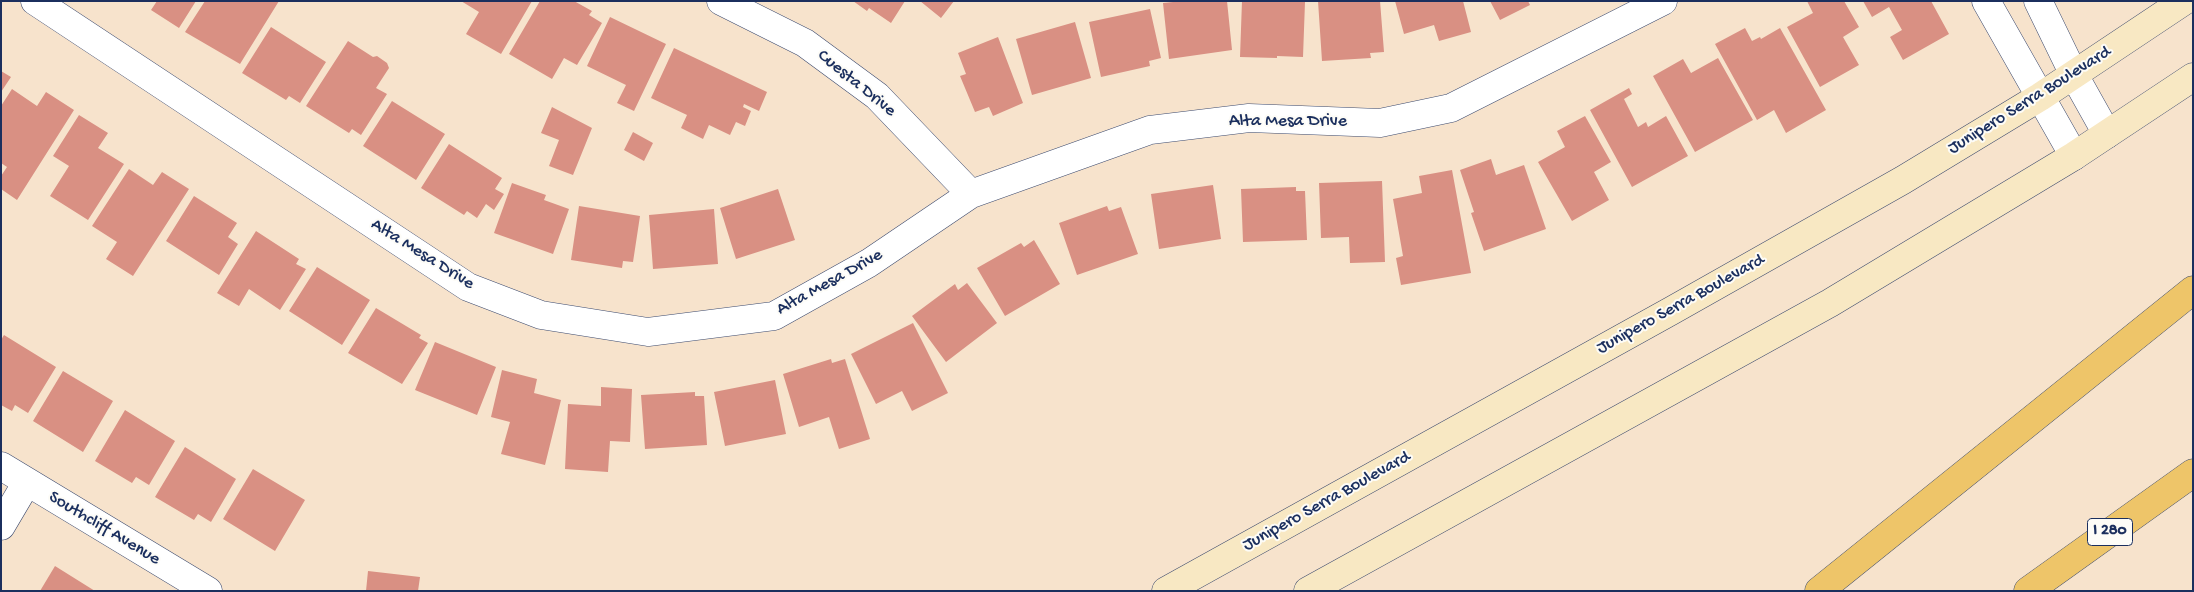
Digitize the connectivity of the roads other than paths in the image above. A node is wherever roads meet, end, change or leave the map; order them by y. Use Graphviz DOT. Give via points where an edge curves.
graph roads {
  1 [pos="36,1"];
  2 [pos="721,1"];
  3 [pos="1663,1"];
  4 [pos="1986,1"];
  5 [pos="2038,1"];
  6 [pos="2184,1"];
  7 [pos="1619,12"];
  8 [pos="2074,75"];
  9 [pos="2193,77"];
  10 [pos="2040,96"];
  11 [pos="2107,134"];
  12 [pos="2074,156"];
  13 [pos="972,194"];
  14 [pos="2193,290"];
  15 [pos="1,466"];
  16 [pos="2193,473"];
  17 [pos="27,482"];
  18 [pos="1,526"];
  19 [pos="208,591"];
  20 [pos="1166,591"];
  21 [pos="1308,591"];
  22 [pos="1820,591"];
  23 [pos="2028,591"];
  1 -- 13 [label="street, Alta Mesa Drive" via="468,287 541,316 648,332 774,316 869,264"];
  2 -- 13 [label="street, Cuesta Drive" via="805,43 877,96"];
  3 -- 7 [label="street, Alta Mesa Drive"];
  4 -- 10 [label="street"];
  5 -- 8 [label="street"];
  6 -- 8 [label="main road, Junipero Serra Boulevard"];
  7 -- 13 [label="street, Alta Mesa Drive" via="1451,108 1380,123 1249,118 1150,130"];
  8 -- 10 [label="main road, Junipero Serra Boulevard"];
  8 -- 11 [label="street"];
  9 -- 11 [label="main road"];
  10 -- 12 [label="street"];
  10 -- 20 [label="main road, Junipero Serra Boulevard" via="1837,218"];
  11 -- 12 [label="main road"];
  12 -- 21 [label="main road" via="1830,303"];
  14 -- 22 [label="highway"];
  15 -- 17 [label="street, Southcliff Avenue"];
  16 -- 23 [label="highway, I 280"];
  17 -- 18 [label="street"];
  17 -- 19 [label="street, Southcliff Avenue"];
}
